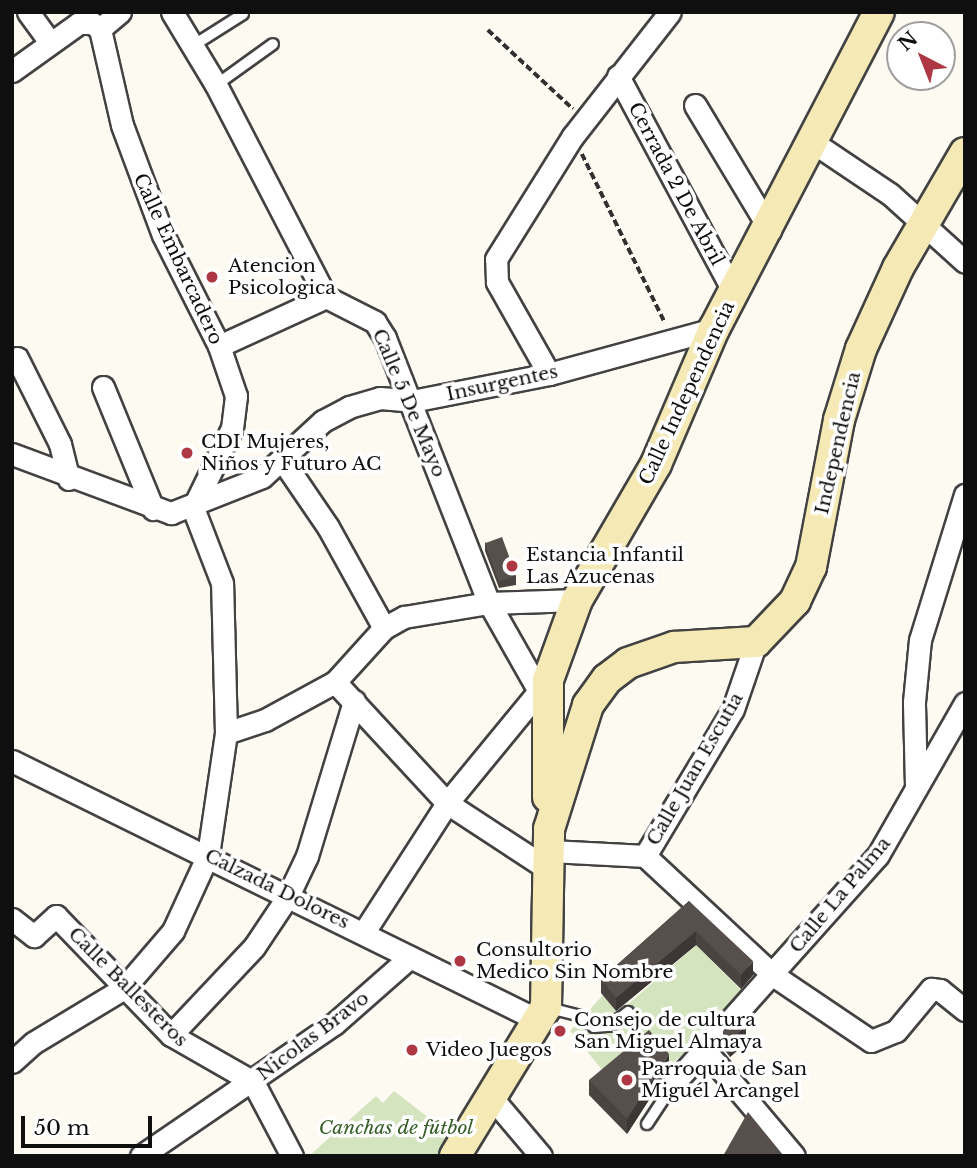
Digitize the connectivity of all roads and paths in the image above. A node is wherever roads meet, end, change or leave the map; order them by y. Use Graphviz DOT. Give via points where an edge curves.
graph roads {
  1 [pos="28,12"];
  2 [pos="120,12"];
  3 [pos="172,12"];
  4 [pos="670,12"];
  5 [pos="879,12"];
  6 [pos="243,14"];
  7 [pos="100,29"];
  8 [pos="488,30"];
  9 [pos="49,41"];
  10 [pos="273,44"];
  11 [pos="194,45"];
  12 [pos="12,71"];
  13 [pos="618,76"];
  14 [pos="216,85"];
  15 [pos="695,105"];
  16 [pos="579,128"];
  17 [pos="811,141"];
  18 [pos="965,153"];
  19 [pos="923,223"];
  20 [pos="769,230"];
  21 [pos="965,262"];
  22 [pos="734,292"];
  23 [pos="326,297"];
  24 [pos="714,329"];
  25 [pos="673,339"];
  26 [pos="219,346"];
  27 [pos="17,358"];
  28 [pos="549,374"];
  29 [pos="103,387"];
  30 [pos="412,401"];
  31 [pos="12,454"];
  32 [pos="283,461"];
  33 [pos="69,479"];
  34 [pos="965,495"];
  35 [pos="193,508"];
  36 [pos="153,509"];
  37 [pos="577,600"];
  38 [pos="489,603"];
  39 [pos="384,628"];
  40 [pos="768,633"];
  41 [pos="335,682"];
  42 [pos="543,685"];
  43 [pos="354,701"];
  44 [pos="965,703"];
  45 [pos="226,733"];
  46 [pos="12,761"];
  47 [pos="916,788"];
  48 [pos="447,803"];
  49 [pos="551,850"];
  50 [pos="208,855"];
  51 [pos="645,856"];
  52 [pos="288,896"];
  53 [pos="12,919"];
  54 [pos="364,932"];
  55 [pos="410,957"];
  56 [pos="773,975"];
  57 [pos="124,988"];
  58 [pos="965,1010"];
  59 [pos="628,1012"];
  60 [pos="543,1014"];
  61 [pos="171,1035"];
  62 [pos="703,1048"];
  63 [pos="12,1062"];
  64 [pos="253,1082"];
  65 [pos="674,1083"];
  66 [pos="492,1098"];
  67 [pos="647,1124"];
  68 [pos="141,1156"];
  69 [pos="292,1156"];
  70 [pos="456,1156"];
  71 [pos="541,1156"];
  72 [pos="794,1156"];
  1 -- 9 [label="street"];
  2 -- 7 [label="street"];
  3 -- 11 [label="street"];
  4 -- 13 [label="street"];
  5 -- 17 [label="street, Calle Independencia"];
  6 -- 11 [label="lane"];
  7 -- 9 [label="street" via="86,22"];
  7 -- 26 [label="street, Calle Embarcadero" via="132,157 163,235"];
  8 -- 16 [label="path"];
  9 -- 12 [label="street"];
  10 -- 14 [label="lane"];
  11 -- 14 [label="street"];
  13 -- 16 [label="street"];
  13 -- 22 [label="street, Cerrada 2 De Abril"];
  14 -- 23 [label="street"];
  15 -- 20 [label="street"];
  16 -- 25 [label="path"];
  16 -- 28 [label="street" via="502,243 494,271"];
  17 -- 19 [label="street"];
  17 -- 20 [label="street, Calle Independencia"];
  18 -- 19 [label="street, Independencia"];
  19 -- 21 [label="street"];
  19 -- 40 [label="street, Independencia" via="861,349 836,432 811,567"];
  20 -- 22 [label="street, Calle Independencia"];
  22 -- 24 [label="street, Calle Independencia"];
  23 -- 26 [label="street"];
  23 -- 30 [label="street, Calle 5 De Mayo" via="375,322"];
  24 -- 25 [label="street, Insurgentes"];
  24 -- 37 [label="street, Calle Independencia" via="656,464"];
  25 -- 28 [label="street, Insurgentes"];
  26 -- 35 [label="street, Calle Embarcadero" via="233,380 235,414"];
  27 -- 33 [label="street" via="60,444"];
  28 -- 30 [label="street, Insurgentes"];
  29 -- 36 [label="street"];
  30 -- 32 [label="street, Insurgentes" via="380,398 349,407 323,421"];
  30 -- 38 [label="street, Calle 5 De Mayo"];
  31 -- 33 [label="street, Insurgentes"];
  32 -- 35 [label="street, Insurgentes" via="247,485"];
  32 -- 39 [label="street" via="328,527"];
  33 -- 36 [label="street, Insurgentes"];
  34 -- 47 [label="street" via="920,640 914,702"];
  35 -- 36 [label="street, Insurgentes" via="171,513"];
  35 -- 45 [label="street" via="222,583"];
  37 -- 38 [label="street"];
  37 -- 42 [label="street, Calle Independencia"];
  38 -- 39 [label="street" via="404,617"];
  38 -- 42 [label="street, Calle 5 De Mayo"];
  39 -- 41 [label="street"];
  40 -- 49 [label="street" via="674,647 628,663 607,678 588,705 577,734"];
  40 -- 51 [label="street, Calle Juan Escutia" via="733,709"];
  41 -- 43 [label="street"];
  41 -- 45 [label="street" via="265,720"];
  42 -- 48 [label="street"];
  42 -- 49 [label="street, Calle Independencia"];
  43 -- 48 [label="street"];
  43 -- 52 [label="street" via="307,856"];
  44 -- 47 [label="street, Calle La Palma"];
  45 -- 50 [label="street"];
  46 -- 50 [label="street, Calzada Dolores"];
  47 -- 56 [label="street, Calle La Palma" via="877,855"];
  48 -- 49 [label="street"];
  48 -- 54 [label="street"];
  49 -- 51 [label="street"];
  49 -- 60 [label="street"];
  50 -- 52 [label="street, Calzada Dolores"];
  50 -- 57 [label="street" via="173,930"];
  51 -- 56 [label="street"];
  52 -- 54 [label="street, Calzada Dolores"];
  52 -- 61 [label="street" via="254,947"];
  53 -- 57 [label="street, Calle Ballesteros" via="34,936 56,916"];
  54 -- 55 [label="street, Calzada Dolores"];
  55 -- 60 [label="street, Calzada Dolores"];
  55 -- 64 [label="street, Nicolas Bravo" via="334,1024"];
  56 -- 58 [label="street" via="871,1041 896,1031 931,989 940,990"];
  56 -- 62 [label="street, Calle La Palma"];
  57 -- 61 [label="street, Calle Ballesteros"];
  57 -- 63 [label="street" via="33,1043"];
  59 -- 60 [label="lane" via="610,1026 594,1027 581,1016"];
  60 -- 66 [label="street"];
  61 -- 64 [label="street, Calle Ballesteros"];
  62 -- 65 [label="street, Calle La Palma"];
  62 -- 72 [label="street"];
  64 -- 68 [label="street, Nicolas Bravo"];
  64 -- 69 [label="street"];
  65 -- 67 [label="lane"];
  66 -- 70 [label="street"];
  66 -- 71 [label="street"];
}
